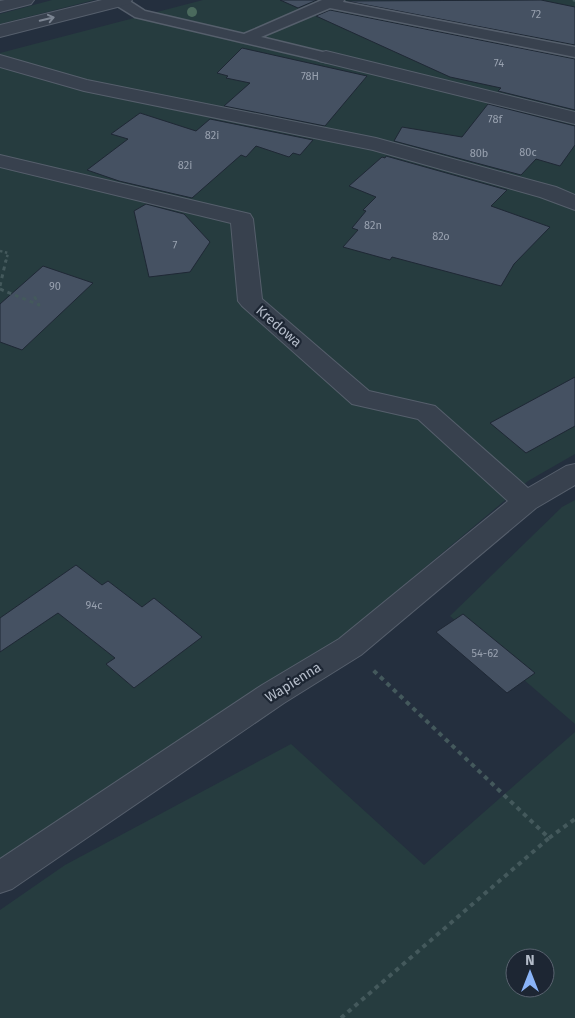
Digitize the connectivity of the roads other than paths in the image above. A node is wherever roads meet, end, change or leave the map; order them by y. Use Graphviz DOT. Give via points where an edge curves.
graph roads {
  1 [pos="24,0"];
  2 [pos="121,0"];
  3 [pos="332,1"];
  4 [pos="0,6"];
  5 [pos="0,31"];
  6 [pos="247,38"];
  7 [pos="575,52"];
  8 [pos="326,57"];
  9 [pos="0,61"];
  10 [pos="575,118"];
  11 [pos="0,161"];
  12 [pos="575,203"];
  13 [pos="575,473"];
  14 [pos="526,501"];
  15 [pos="0,878"];
  1 -- 4 [label="street"];
  5 -- 2 [label="street, one-way"];
  2 -- 6 [label="lane" via="140,14"];
  3 -- 6 [label="lane"];
  3 -- 7 [label="lane"];
  6 -- 8 [label="lane"];
  8 -- 10 [label="street"];
  9 -- 12 [label="street" via="84,85 376,144 548,192"];
  11 -- 14 [label="street, Kredowa" via="242,219 250,301 361,398 426,412"];
  13 -- 14 [label="street, Wapienna"];
  14 -- 15 [label="street, Wapienna" via="350,647 273,694"];
}
